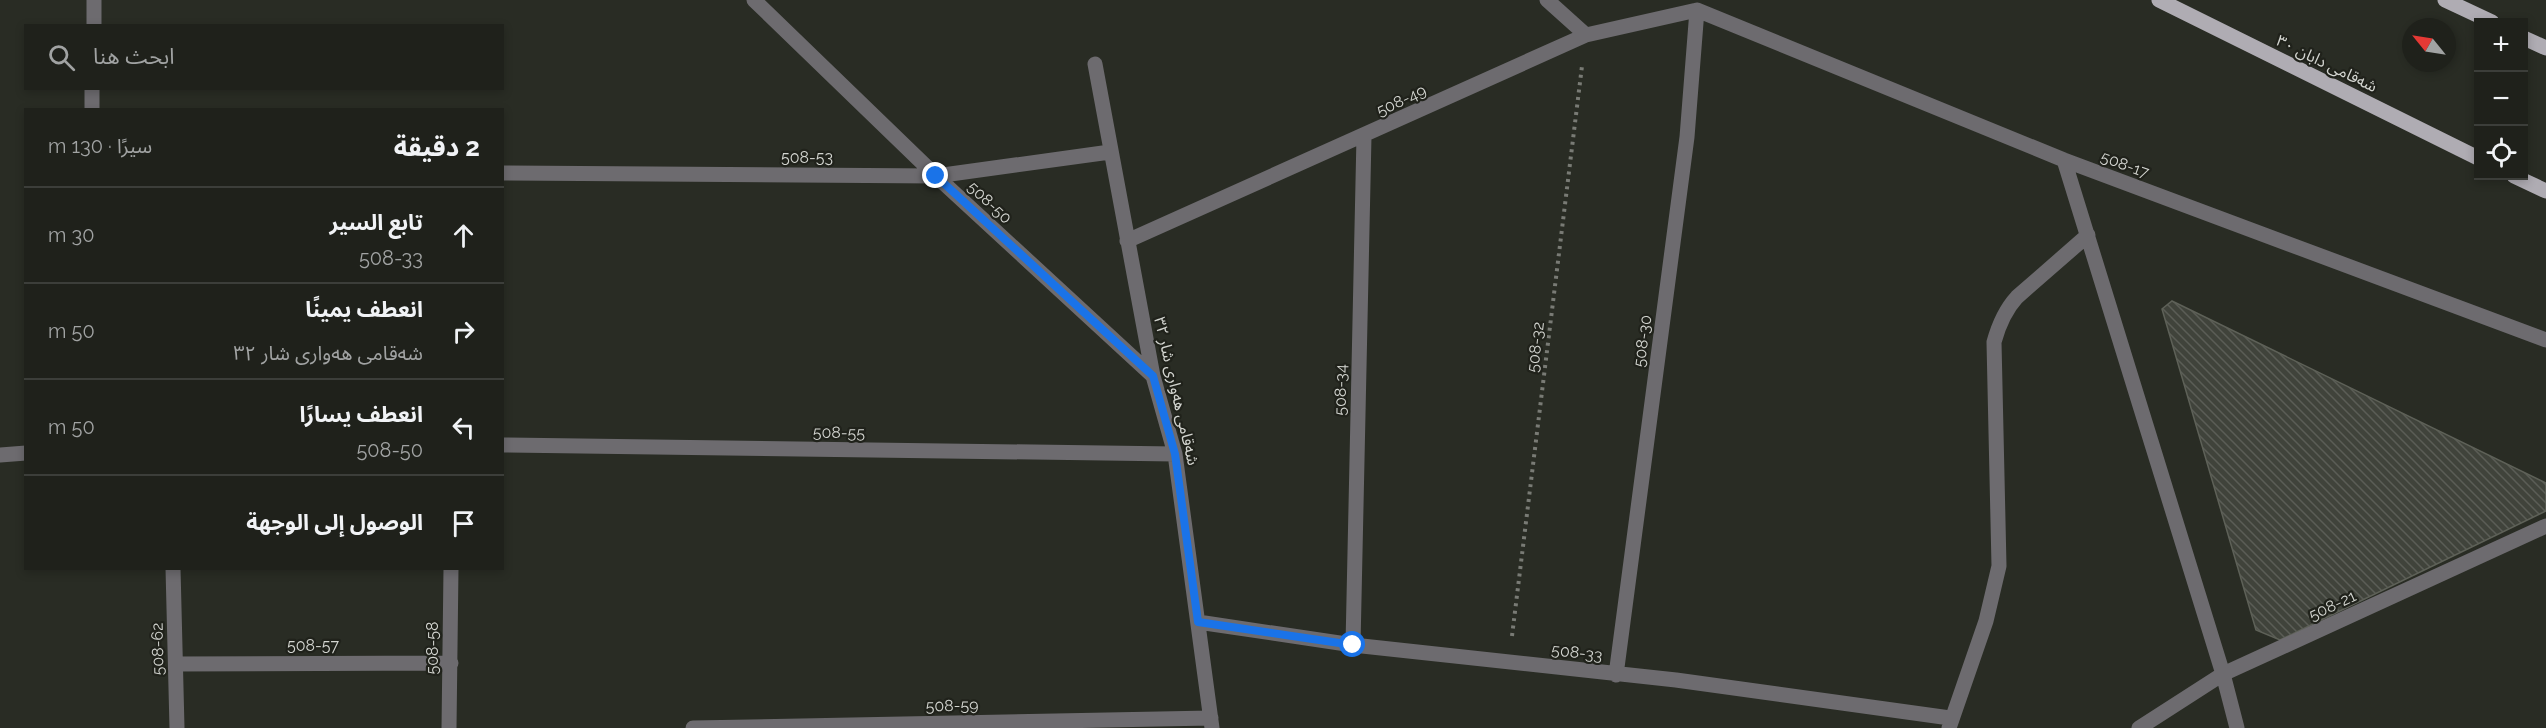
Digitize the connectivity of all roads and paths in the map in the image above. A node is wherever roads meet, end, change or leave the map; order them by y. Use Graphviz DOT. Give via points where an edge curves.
graph roads {
  1 [pos="94,0"];
  2 [pos="754,0"];
  3 [pos="1547,0"];
  4 [pos="2159,0"];
  5 [pos="2445,0"];
  6 [pos="1693,5"];
  7 [pos="2483,18"];
  8 [pos="94,24"];
  9 [pos="1586,35"];
  10 [pos="2528,40"];
  11 [pos="2546,48"];
  12 [pos="1095,64"];
  13 [pos="92,90"];
  14 [pos="92,108"];
  15 [pos="1364,136"];
  16 [pos="1110,152"];
  17 [pos="2474,156"];
  18 [pos="2064,160"];
  19 [pos="504,173"];
  20 [pos="936,176"];
  21 [pos="2523,180"];
  22 [pos="2546,191"];
  23 [pos="2088,235"];
  24 [pos="1127,241"];
  25 [pos="2546,340"];
  26 [pos="1153,376"];
  27 [pos="504,445"];
  28 [pos="24,453"];
  29 [pos="1175,454"];
  30 [pos="0,455"];
  31 [pos="2546,526"];
  32 [pos="173,570"];
  33 [pos="451,570"];
  34 [pos="1198,622"];
  35 [pos="1353,645"];
  36 [pos="1508,662"];
  37 [pos="451,663"];
  38 [pos="176,664"];
  39 [pos="2223,674"];
  40 [pos="1616,675"];
  41 [pos="1211,723"];
  42 [pos="1949,723"];
  43 [pos="177,728"];
  44 [pos="449,728"];
  45 [pos="693,728"];
  46 [pos="2139,728"];
  47 [pos="2237,728"];
  1 -- 8 [label="street"];
  2 -- 20 [label="street, 508-50"];
  3 -- 9 [label="street"];
  4 -- 17 [label="main road, شەقامی دابان ٣٠"];
  5 -- 7 [label="main road"];
  6 -- 9 [label="street, 508-49"];
  6 -- 18 [label="street, 508-17"];
  6 -- 40 [label="street, 508-30" via="1688,137"];
  9 -- 15 [label="street, 508-49"];
  9 -- 36 [label="path, 508-32"];
  10 -- 11 [label="main road"];
  12 -- 16 [label="street, شەقامی هەواری شار ٣٢"];
  13 -- 14 [label="street"];
  15 -- 24 [label="street, 508-49"];
  15 -- 35 [label="street, 508-34"];
  16 -- 20 [label="street, 508-53"];
  16 -- 24 [label="street, شەقامی هەواری شار ٣٢"];
  18 -- 23 [label="street"];
  18 -- 25 [label="street, 508-17"];
  19 -- 20 [label="street, 508-53"];
  20 -- 26 [label="street, 508-50"];
  21 -- 22 [label="main road"];
  23 -- 39 [label="street"];
  23 -- 42 [label="street" via="2008,307 1997,330 1994,342 1999,566 1986,621"];
  24 -- 26 [label="street, شەقامی هەواری شار ٣٢"];
  26 -- 29 [label="street, شەقامی هەواری شار ٣٢"];
  27 -- 29 [label="street, 508-55"];
  28 -- 30 [label="street"];
  29 -- 34 [label="street, شەقامی هەواری شار ٣٢"];
  31 -- 39 [label="street, 508-21"];
  32 -- 38 [label="street, 508-62"];
  33 -- 37 [label="street, 508-58"];
  34 -- 35 [label="street, 508-33"];
  34 -- 41 [label="street, شەقامی هەواری شار ٣٢"];
  35 -- 36 [label="street, 508-33"];
  36 -- 40 [label="street, 508-33"];
  37 -- 38 [label="street, 508-57"];
  37 -- 44 [label="street, 508-58"];
  38 -- 43 [label="street, 508-62"];
  39 -- 46 [label="street, 508-21"];
  39 -- 47 [label="street"];
  40 -- 42 [label="street, 508-33" via="1676,680"];
  41 -- 45 [label="street, 508-59"];
}
